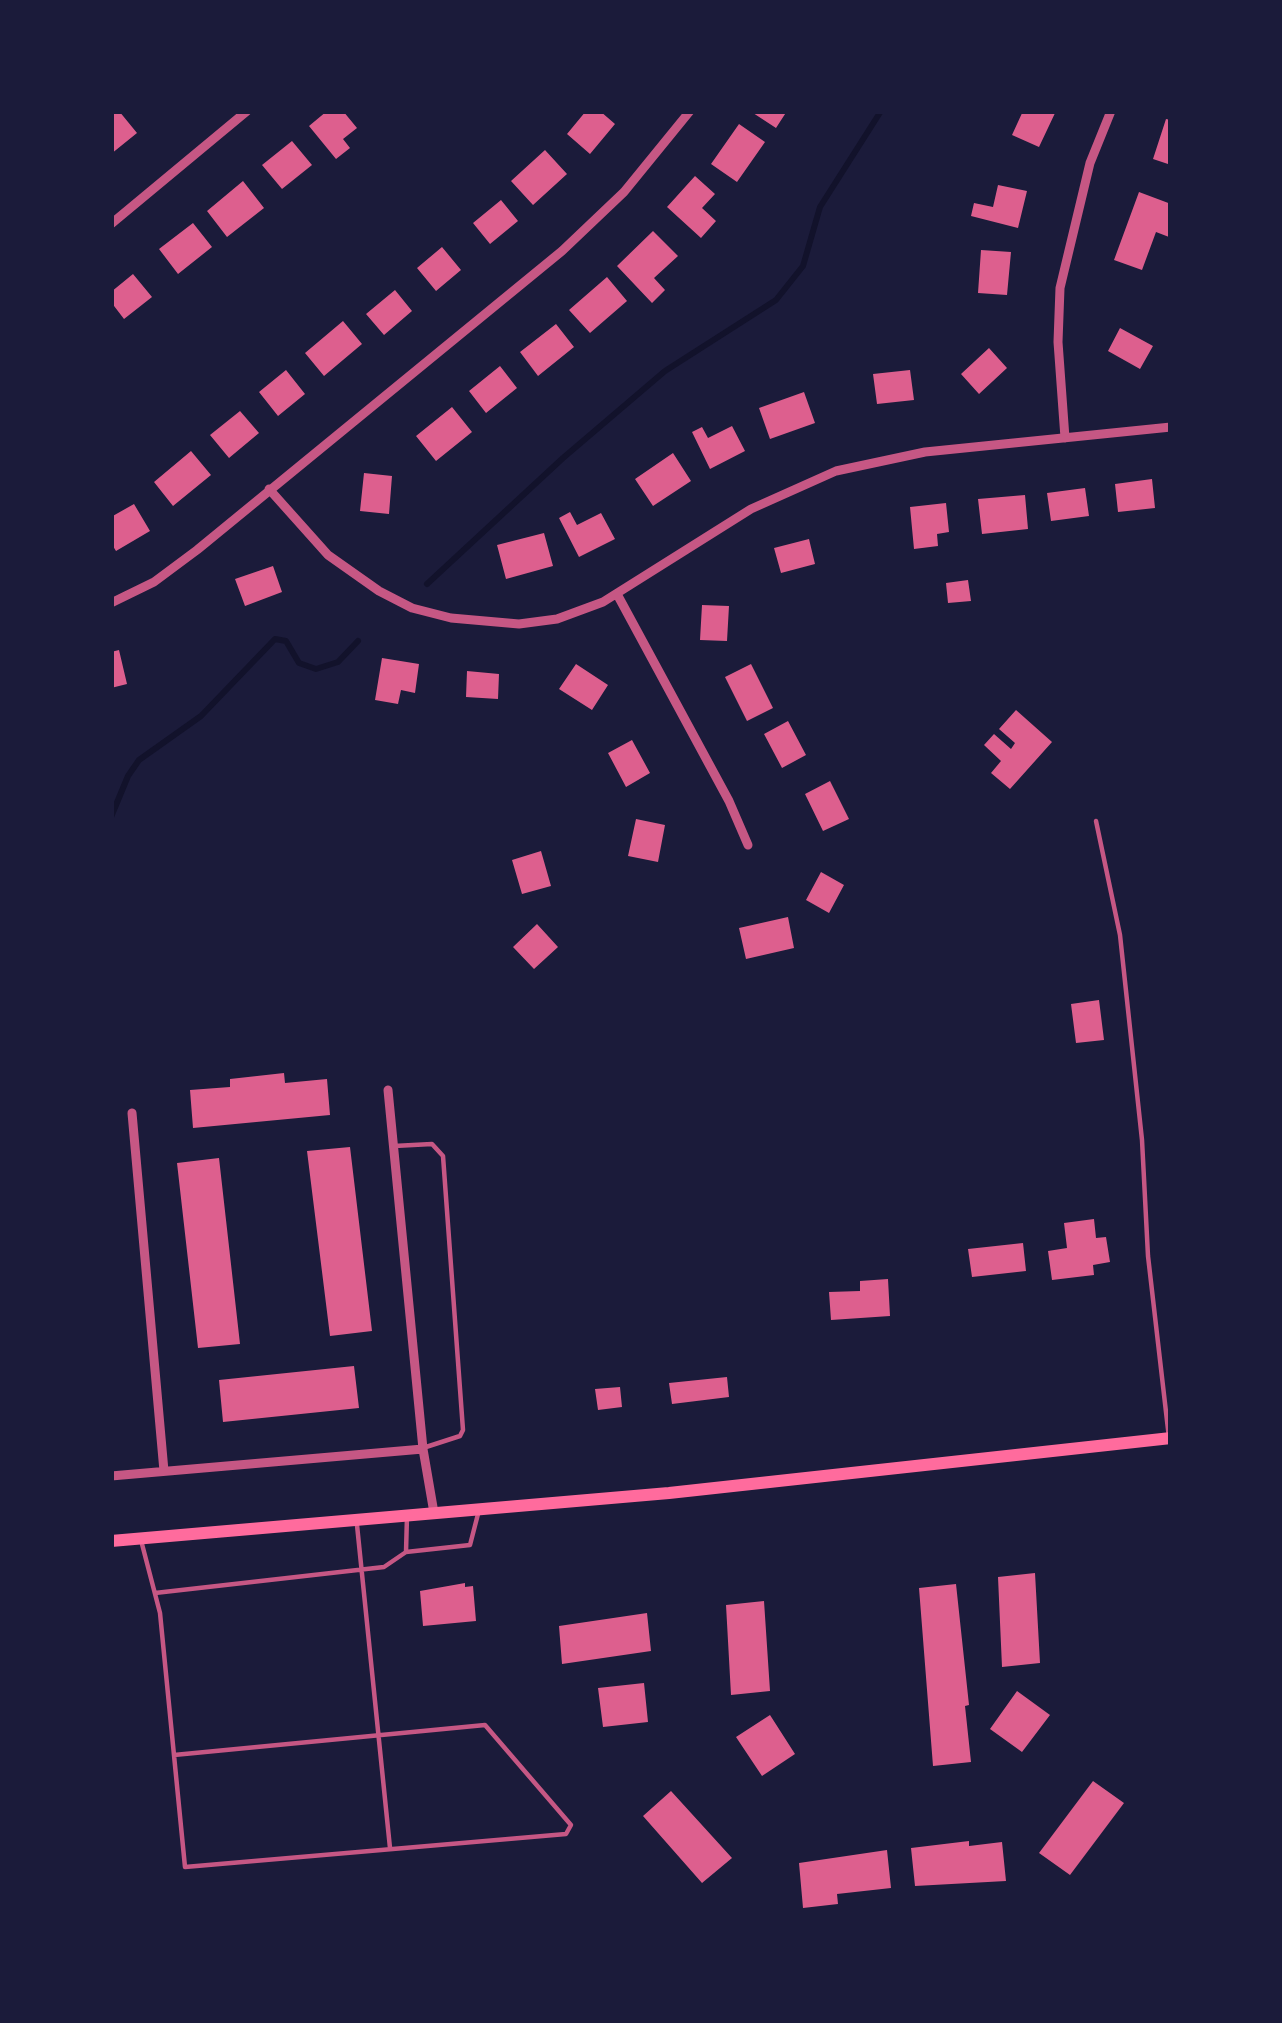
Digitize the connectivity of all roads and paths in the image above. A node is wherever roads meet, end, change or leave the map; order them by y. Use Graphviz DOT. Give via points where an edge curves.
graph roads {
  1 [pos="247,111"];
  2 [pos="690,111"];
  3 [pos="1111,111"];
  4 [pos="111,224"];
  5 [pos="1171,428"];
  6 [pos="1065,438"];
  7 [pos="269,489"];
  8 [pos="617,595"];
  9 [pos="111,603"];
  10 [pos="1096,821"];
  11 [pos="748,845"];
  12 [pos="388,1090"];
  13 [pos="132,1113"];
  14 [pos="394,1146"];
  15 [pos="1170,1438"];
  16 [pos="423,1449"];
  17 [pos="164,1471"];
  18 [pos="111,1476"];
  19 [pos="478,1509"];
  20 [pos="434,1513"];
  21 [pos="407,1515"];
  22 [pos="357,1520"];
  23 [pos="140,1538"];
  24 [pos="111,1541"];
  25 [pos="406,1552"];
  26 [pos="362,1570"];
  27 [pos="154,1593"];
  28 [pos="379,1735"];
  29 [pos="174,1755"];
  30 [pos="390,1850"];
  1 -- 4 [label="street"];
  2 -- 7 [label="street" via="584,232"];
  3 -- 6 [label="street" via="1060,288"];
  5 -- 6 [label="street"];
  6 -- 8 [label="street" via="902,455 836,471 751,508"];
  7 -- 8 [label="street" via="349,573 412,608 519,624"];
  7 -- 9 [label="street" via="173,568"];
  8 -- 11 [label="street"];
  10 -- 15 [label="lane" via="1120,934"];
  12 -- 14 [label="street"];
  13 -- 17 [label="street"];
  14 -- 16 [label="street"];
  14 -- 16 [label="lane" via="432,1144 443,1156 463,1430"];
  15 -- 19 [label="main road"];
  16 -- 17 [label="street"];
  16 -- 20 [label="street"];
  17 -- 18 [label="street"];
  19 -- 20 [label="main road"];
  19 -- 25 [label="lane" via="470,1545"];
  20 -- 21 [label="main road"];
  21 -- 22 [label="main road"];
  21 -- 25 [label="lane"];
  22 -- 23 [label="main road"];
  22 -- 26 [label="lane"];
  23 -- 24 [label="main road"];
  23 -- 27 [label="lane"];
  25 -- 26 [label="lane"];
  26 -- 27 [label="lane"];
  26 -- 28 [label="lane"];
  27 -- 29 [label="lane"];
  28 -- 29 [label="lane"];
  28 -- 30 [label="lane"];
  28 -- 30 [label="lane" via="484,1725 571,1826 566,1834"];
  29 -- 30 [label="lane" via="184,1868"];
}
